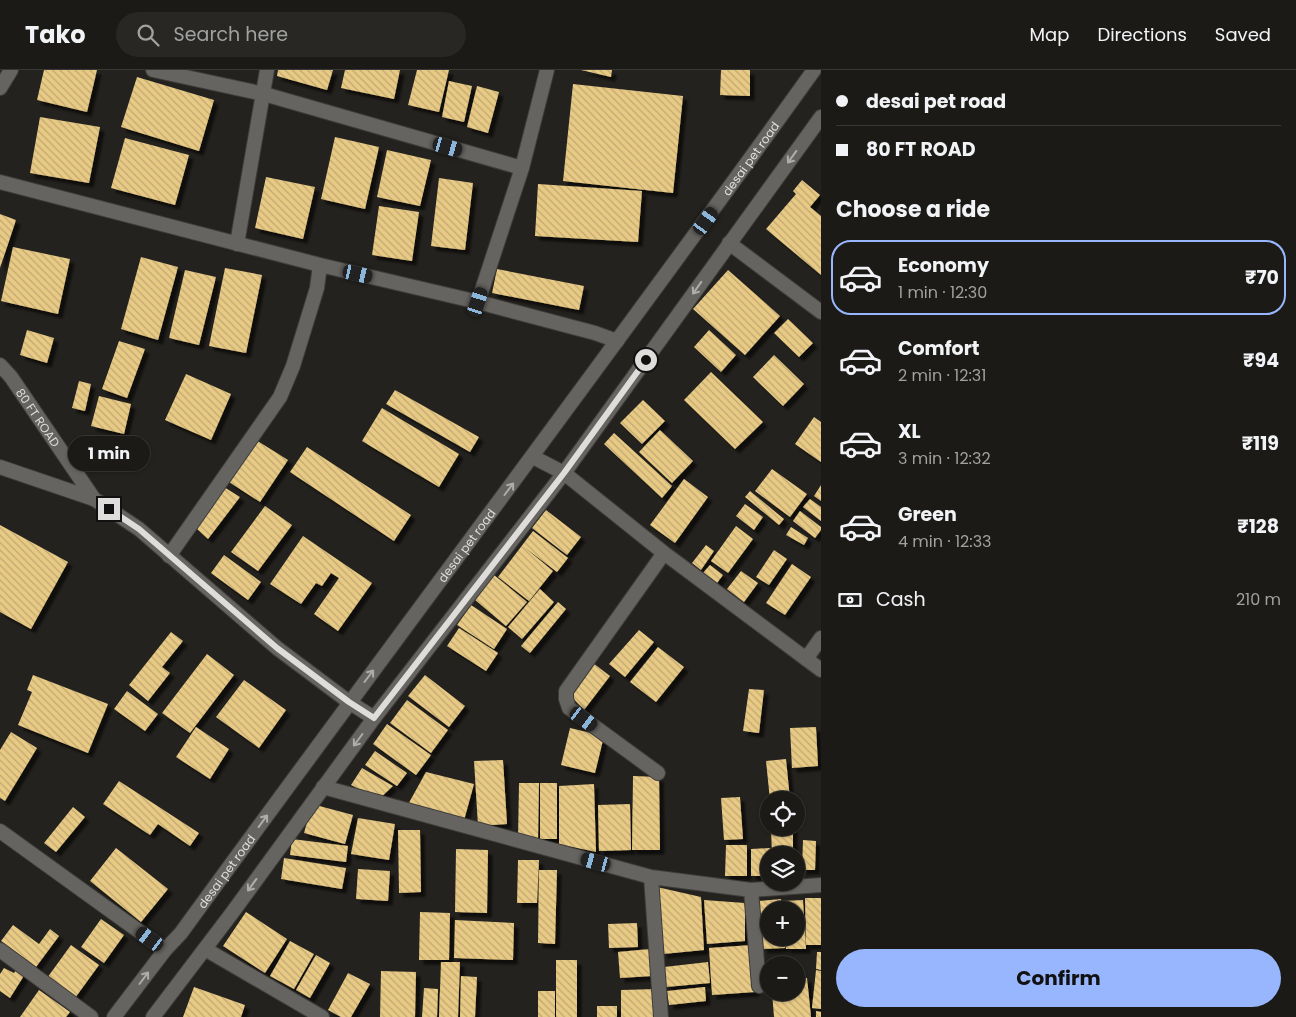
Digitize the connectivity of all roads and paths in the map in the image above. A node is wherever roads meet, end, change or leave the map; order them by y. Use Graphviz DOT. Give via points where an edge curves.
graph roads {
  1 [pos="11,70"];
  2 [pos="153,70"];
  3 [pos="267,70"];
  4 [pos="548,70"];
  5 [pos="814,70"];
  6 [pos="0,88"];
  7 [pos="264,94"];
  8 [pos="821,117"];
  9 [pos="522,168"];
  10 [pos="0,182"];
  11 [pos="729,243"];
  12 [pos="237,244"];
  13 [pos="320,265"];
  14 [pos="478,302"];
  15 [pos="821,312"];
  16 [pos="617,342"];
  17 [pos="0,365"];
  18 [pos="533,457"];
  19 [pos="0,467"];
  20 [pos="564,473"];
  21 [pos="94,499"];
  22 [pos="664,553"];
  23 [pos="169,556"];
  24 [pos="821,638"];
  25 [pos="806,659"];
  26 [pos="821,670"];
  27 [pos="349,702"];
  28 [pos="374,718"];
  29 [pos="658,772"];
  30 [pos="323,787"];
  31 [pos="0,831"];
  32 [pos="651,877"];
  33 [pos="821,885"];
  34 [pos="750,890"];
  35 [pos="204,949"];
  36 [pos="0,950"];
  37 [pos="165,950"];
  38 [pos="759,986"];
  39 [pos="91,1017"];
  40 [pos="114,1017"];
  41 [pos="153,1017"];
  42 [pos="322,1017"];
  43 [pos="661,1017"];
  1 -- 6 [label="street"];
  2 -- 7 [label="street"];
  3 -- 7 [label="street"];
  4 -- 9 [label="street"];
  5 -- 16 [label="street, desai pet road"];
  7 -- 9 [label="street"];
  7 -- 12 [label="street"];
  8 -- 11 [label="street, one-way"];
  9 -- 14 [label="street"];
  10 -- 12 [label="street"];
  11 -- 15 [label="street"];
  11 -- 20 [label="street, one-way"];
  12 -- 13 [label="street"];
  13 -- 14 [label="street"];
  13 -- 23 [label="street" via="317,288 293,366 280,396"];
  14 -- 16 [label="street" via="595,333"];
  16 -- 18 [label="street, desai pet road"];
  17 -- 21 [label="street, 80 FT ROAD"];
  18 -- 20 [label="street"];
  27 -- 18 [label="street, desai pet road, one-way"];
  19 -- 21 [label="street"];
  20 -- 22 [label="street"];
  20 -- 28 [label="street"];
  21 -- 23 [label="street, 80 FT ROAD" via="139,529"];
  22 -- 25 [label="street"];
  22 -- 29 [label="street" via="566,692 569,708"];
  23 -- 27 [label="street, 80 FT ROAD" via="277,648"];
  24 -- 25 [label="street"];
  25 -- 26 [label="street"];
  27 -- 28 [label="street, 80 FT ROAD"];
  37 -- 27 [label="street, desai pet road, one-way" via="181,933"];
  28 -- 30 [label="street, one-way"];
  30 -- 32 [label="street"];
  30 -- 35 [label="street, one-way"];
  31 -- 37 [label="street"];
  32 -- 34 [label="street"];
  32 -- 43 [label="street"];
  33 -- 34 [label="street"];
  34 -- 38 [label="street"];
  35 -- 41 [label="street"];
  35 -- 42 [label="street"];
  36 -- 39 [label="street"];
  40 -- 37 [label="street, desai pet road, one-way"];
}
